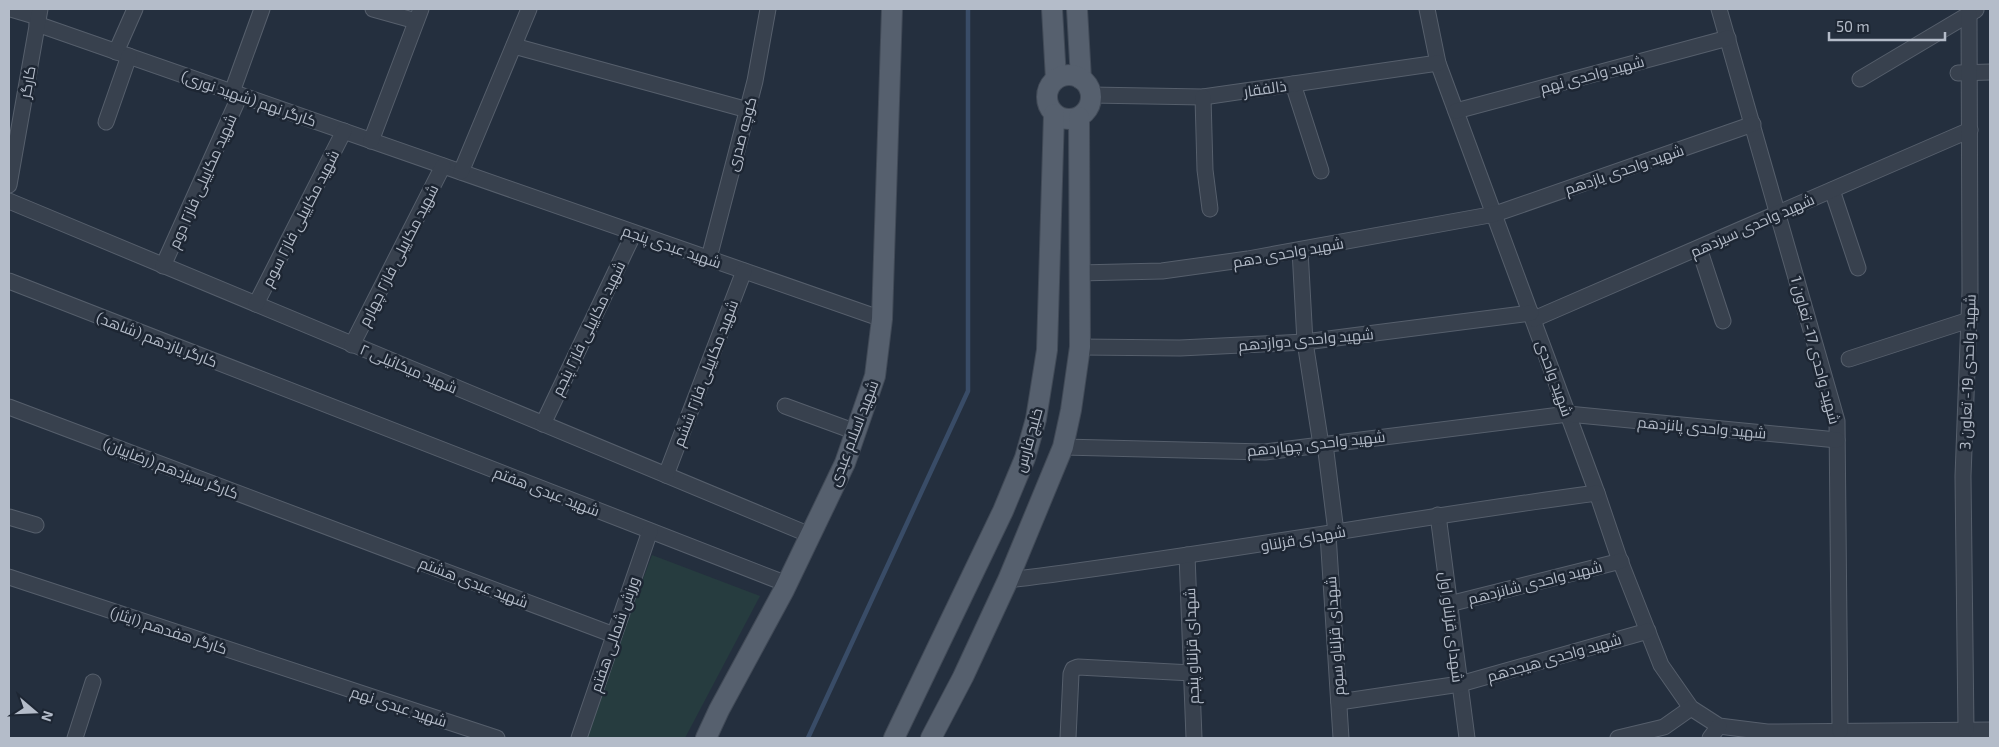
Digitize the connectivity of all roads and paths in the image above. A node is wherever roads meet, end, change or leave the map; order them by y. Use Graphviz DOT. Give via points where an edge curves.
graph roads {
  1 [pos="11,9"];
  2 [pos="135,9"];
  3 [pos="262,9"];
  4 [pos="373,9"];
  5 [pos="529,9"];
  6 [pos="768,9"];
  7 [pos="892,9"];
  8 [pos="1052,9"];
  9 [pos="1077,9"];
  10 [pos="1719,9"];
  11 [pos="1430,10"];
  12 [pos="1973,11"];
  13 [pos="419,15"];
  14 [pos="38,17"];
  15 [pos="1728,38"];
  16 [pos="514,46"];
  17 [pos="123,54"];
  18 [pos="1438,63"];
  19 [pos="1964,72"];
  20 [pos="1990,72"];
  21 [pos="1860,78"];
  22 [pos="1056,80"];
  23 [pos="1293,84"];
  24 [pos="1086,87"];
  25 [pos="236,94"];
  26 [pos="1203,97"];
  27 [pos="748,110"];
  28 [pos="1456,111"];
  29 [pos="1054,114"];
  30 [pos="1079,117"];
  31 [pos="106,122"];
  32 [pos="1753,124"];
  33 [pos="1970,130"];
  34 [pos="344,132"];
  35 [pos="371,141"];
  36 [pos="443,166"];
  37 [pos="1321,171"];
  38 [pos="461,172"];
  39 [pos="9,185"];
  40 [pos="1832,190"];
  41 [pos="9,201"];
  42 [pos="1210,209"];
  43 [pos="1778,213"];
  44 [pos="1495,214"];
  45 [pos="634,232"];
  46 [pos="1699,248"];
  47 [pos="1300,250"];
  48 [pos="709,258"];
  49 [pos="163,266"];
  50 [pos="1858,268"];
  51 [pos="744,271"];
  52 [pos="1079,273"];
  53 [pos="9,281"];
  54 [pos="256,304"];
  55 [pos="1532,316"];
  56 [pos="882,319"];
  57 [pos="1969,320"];
  58 [pos="1723,321"];
  59 [pos="1305,342"];
  60 [pos="352,345"];
  61 [pos="1080,347"];
  62 [pos="1849,359"];
  63 [pos="306,397"];
  64 [pos="785,406"];
  65 [pos="9,407"];
  66 [pos="1568,414"];
  67 [pos="543,424"];
  68 [pos="856,432"];
  69 [pos="1836,440"];
  70 [pos="1323,445"];
  71 [pos="1063,447"];
  72 [pos="666,475"];
  73 [pos="1597,493"];
  74 [pos="1438,515"];
  75 [pos="9,518"];
  76 [pos="36,525"];
  77 [pos="333,530"];
  78 [pos="650,531"];
  79 [pos="1332,533"];
  80 [pos="810,535"];
  81 [pos="1187,555"];
  82 [pos="1621,561"];
  83 [pos="9,577"];
  84 [pos="1008,580"];
  85 [pos="787,584"];
  86 [pos="1450,604"];
  87 [pos="1648,631"];
  88 [pos="614,635"];
  89 [pos="1192,673"];
  90 [pos="93,682"];
  91 [pos="330,683"];
  92 [pos="1460,684"];
  93 [pos="1339,702"];
  94 [pos="1692,708"];
  95 [pos="1966,730"];
  96 [pos="1990,730"];
  97 [pos="1840,731"];
  98 [pos="1714,732"];
  99 [pos="75,738"];
  100 [pos="496,738"];
  101 [pos="579,738"];
  102 [pos="706,738"];
  103 [pos="894,738"];
  104 [pos="931,738"];
  105 [pos="1068,738"];
  106 [pos="1194,738"];
  107 [pos="1341,738"];
  108 [pos="1467,738"];
  109 [pos="1618,738"];
  1 -- 14 [label="street, کارگر نهم (شهید نوری)"];
  2 -- 17 [label="street"];
  3 -- 25 [label="street, شهید مکاییلی فاز۲ دوم"];
  4 -- 13 [label="street"];
  5 -- 16 [label="street"];
  6 -- 27 [label="street, کوچه صدری"];
  7 -- 56 [label="main road, شهید اسلام عبدی"];
  8 -- 22 [label="main road"];
  9 -- 24 [label="main road"];
  10 -- 15 [label="street, شهید واحدی 17- تعاون 1"];
  11 -- 18 [label="street, شهید واحدی"];
  12 -- 19 [label="street, شهید واحدی 19- تعاون 3"];
  12 -- 21 [label="street"];
  13 -- 35 [label="street"];
  14 -- 17 [label="street, کارگر نهم (شهید نوری)"];
  14 -- 39 [label="street, کارگر"];
  15 -- 28 [label="street, شهید واحدی نهم"];
  15 -- 32 [label="street, شهید واحدی 17- تعاون 1"];
  16 -- 27 [label="street"];
  16 -- 38 [label="street"];
  17 -- 25 [label="street, کارگر نهم (شهید نوری)"];
  17 -- 31 [label="street"];
  18 -- 23 [label="street, ذالفقار"];
  18 -- 28 [label="street, شهید واحدی"];
  19 -- 20 [label="street"];
  19 -- 33 [label="street, شهید واحدی 19- تعاون 3"];
  22 -- 24 [label="main road" via="1068,75"];
  22 -- 29 [label="main road" via="1046,96"];
  23 -- 26 [label="street, ذالفقار"];
  23 -- 37 [label="street"];
  24 -- 26 [label="street, ذالفقار"];
  24 -- 30 [label="main road" via="1088,108"];
  25 -- 34 [label="street, کارگر نهم (شهید نوری)"];
  25 -- 49 [label="street, شهید مکاییلی فاز۲ دوم"];
  26 -- 42 [label="street" via="1205,170"];
  27 -- 48 [label="street, کوچه صدری"];
  28 -- 44 [label="street, شهید واحدی"];
  29 -- 30 [label="main road" via="1066,120"];
  29 -- 103 [label="main road, خلیج فارس" via="1046,350 1036,419 1025,458 1003,511"];
  30 -- 52 [label="main road"];
  32 -- 43 [label="street, شهید واحدی 17- تعاون 1"];
  32 -- 44 [label="street, شهید واحدی یازدهم"];
  33 -- 40 [label="street, شهید واحدی سیزدهم"];
  33 -- 57 [label="street, شهید واحدی 19- تعاون 3"];
  34 -- 35 [label="street, کارگر نهم (شهید نوری)"];
  34 -- 54 [label="street, شهید مکاییلی فاز۲ سوم"];
  35 -- 36 [label="street, کارگر نهم (شهید نوری)"];
  36 -- 38 [label="street, کارگر نهم (شهید نوری)"];
  36 -- 60 [label="street, شهید مکاییلی فاز۲ چهارم"];
  38 -- 45 [label="street, شهید عبدی پنجم"];
  40 -- 43 [label="street, شهید واحدی سیزدهم"];
  40 -- 50 [label="street"];
  41 -- 49 [label="street, شهید میکائیلی ۲"];
  43 -- 46 [label="street, شهید واحدی سیزدهم"];
  43 -- 69 [label="street, شهید واحدی 17- تعاون 1" via="1837,421"];
  44 -- 47 [label="street, شهید واحدی دهم"];
  44 -- 55 [label="street, شهید واحدی"];
  45 -- 48 [label="street, شهید عبدی پنجم"];
  45 -- 67 [label="street, شهید مکاییلی فاز۲ پنجم"];
  46 -- 55 [label="street, شهید واحدی سیزدهم"];
  46 -- 58 [label="street"];
  47 -- 52 [label="street, شهید واحدی دهم" via="1162,271"];
  47 -- 59 [label="street, شهدای قزلناو سوم"];
  48 -- 51 [label="street, شهید عبدی پنجم"];
  49 -- 54 [label="street, شهید میکائیلی ۲"];
  51 -- 56 [label="street, شهید عبدی پنجم"];
  51 -- 72 [label="street, شهید مکاییلی فاز۲ ششم"];
  52 -- 61 [label="main road"];
  53 -- 63 [label="street, کارگر یازدهم (شاهد)"];
  54 -- 60 [label="street, شهید میکائیلی ۲"];
  55 -- 59 [label="street, شهید واحدی دوازدهم"];
  55 -- 66 [label="street, شهید واحدی"];
  56 -- 68 [label="main road, شهید اسلام عبدی" via="875,376"];
  57 -- 62 [label="street"];
  57 -- 95 [label="street, شهید واحدی 19- تعاون 3" via="1963,476"];
  59 -- 61 [label="street, شهید واحدی دوازدهم" via="1180,348"];
  59 -- 70 [label="street, شهدای قزلناو سوم"];
  60 -- 67 [label="street, شهید میکائیلی ۲"];
  61 -- 71 [label="main road"];
  63 -- 78 [label="street, شهید عبدی هفتم"];
  64 -- 68 [label="street"];
  65 -- 77 [label="street, کارگر سیزدهم (رضاییان)"];
  66 -- 69 [label="street, شهید واحدی پانزدهم"];
  66 -- 70 [label="street, شهید واحدی چهاردهم"];
  66 -- 73 [label="street, شهید واحدی"];
  67 -- 72 [label="street, شهید میکائیلی ۲"];
  68 -- 80 [label="main road, شهید اسلام عبدی" via="845,463"];
  69 -- 97 [label="street, شهید واحدی 17- تعاون 1"];
  70 -- 71 [label="street, شهید واحدی چهاردهم" via="1265,452"];
  70 -- 79 [label="street, شهدای قزلناو سوم"];
  71 -- 84 [label="main road"];
  72 -- 80 [label="street, شهید میکائیلی ۲"];
  73 -- 74 [label="street, شهدای قزلناو"];
  73 -- 82 [label="street, شهید واحدی"];
  74 -- 79 [label="street, شهدای قزلناو"];
  74 -- 86 [label="street, شهدای قزلناو اول"];
  75 -- 76 [label="street"];
  77 -- 88 [label="street, شهید عبدی هشتم"];
  78 -- 85 [label="street, شهید عبدی هفتم"];
  78 -- 88 [label="street, ورزش شمالی هفتم"];
  79 -- 81 [label="street, شهدای قزلناو"];
  79 -- 93 [label="street, شهدای قزلناو سوم"];
  80 -- 85 [label="main road, شهید اسلام عبدی"];
  81 -- 84 [label="street, شهدای قزلناو"];
  81 -- 89 [label="street, شهدای قزلناو پنجم"];
  82 -- 86 [label="street, شهید واحدی شانزدهم"];
  82 -- 87 [label="street, شهید واحدی"];
  83 -- 91 [label="street, کارگر هفدهم (ایثار)"];
  84 -- 104 [label="main road"];
  85 -- 102 [label="main road, شهید اسلام عبدی"];
  86 -- 92 [label="street, شهدای قزلناو اول"];
  87 -- 92 [label="street, شهید واحدی هیجدهم"];
  87 -- 94 [label="street, شهید واحدی" via="1661,665"];
  88 -- 101 [label="street, ورزش شمالی هفتم"];
  89 -- 105 [label="street" via="1073,669"];
  89 -- 106 [label="street, شهدای قزلناو پنجم"];
  90 -- 99 [label="street"];
  91 -- 100 [label="street, شهید عبدی نهم"];
  92 -- 93 [label="street, شهید واحدی هیجدهم"];
  92 -- 108 [label="street, شهدای قزلناو اول"];
  93 -- 107 [label="street, شهدای قزلناو سوم"];
  94 -- 98 [label="street, شهید واحدی"];
  94 -- 109 [label="street" via="1664,727"];
  95 -- 96 [label="street"];
  95 -- 97 [label="street"];
  97 -- 98 [label="street"];
}
